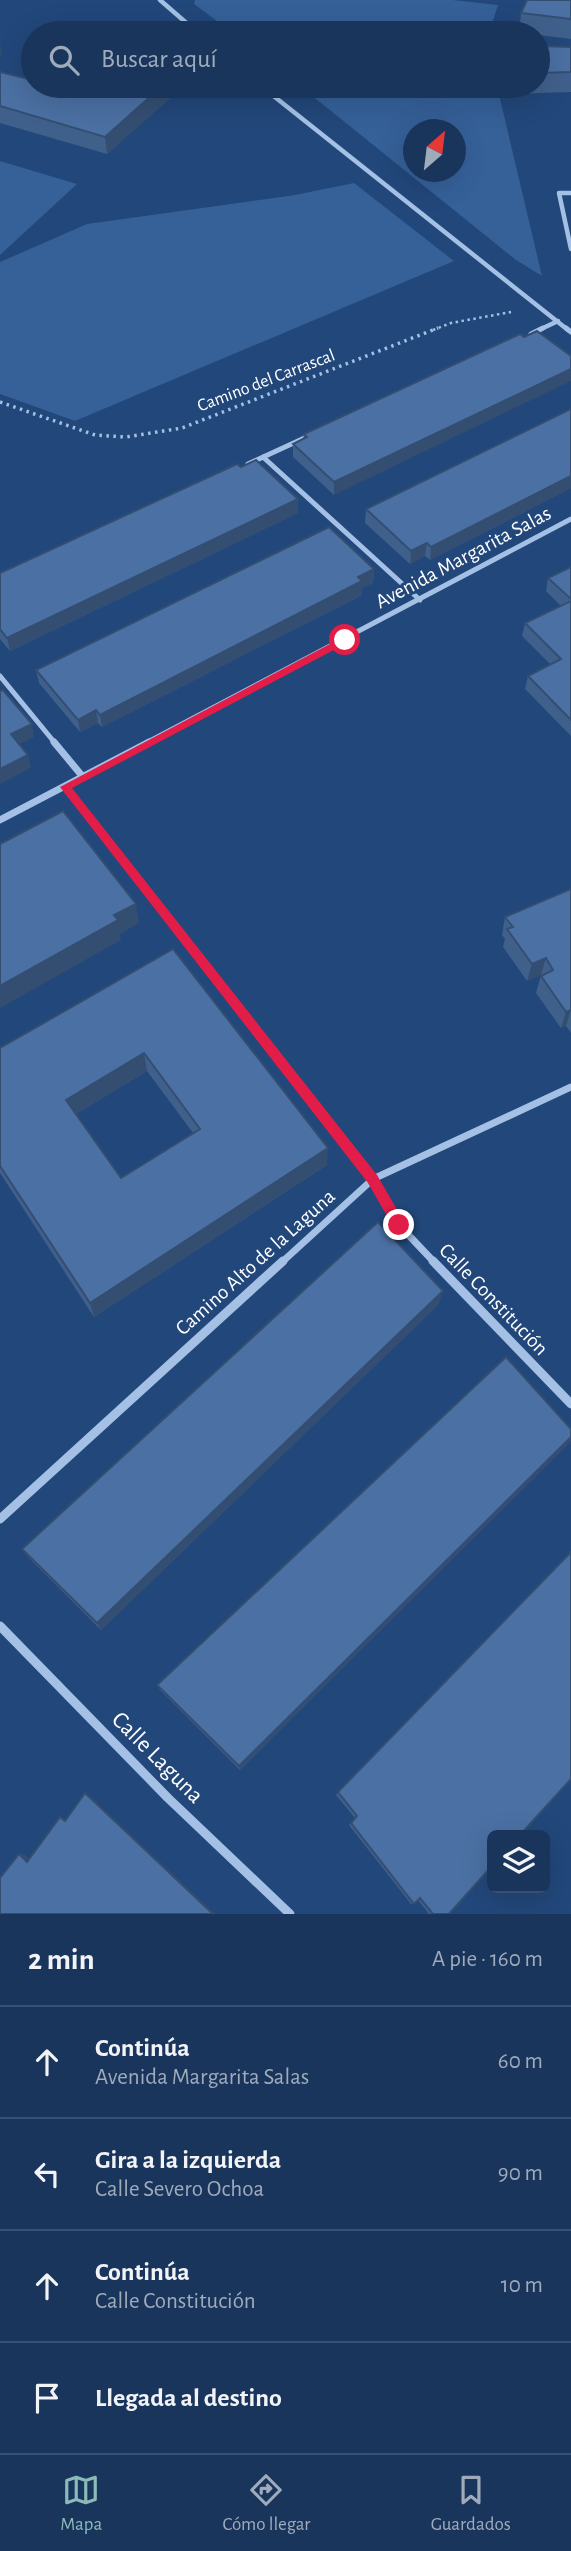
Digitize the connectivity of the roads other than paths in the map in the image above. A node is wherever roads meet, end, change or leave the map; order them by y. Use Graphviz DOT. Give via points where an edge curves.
graph roads {
  1 [pos="160,0"];
  2 [pos="184,21"];
  3 [pos="276,98"];
  4 [pos="571,193"];
  5 [pos="571,249"];
  6 [pos="558,321"];
  7 [pos="571,331"];
  8 [pos="521,338"];
  9 [pos="313,434"];
  10 [pos="263,457"];
  11 [pos="238,469"];
  12 [pos="571,519"];
  13 [pos="420,600"];
  14 [pos="0,676"];
  15 [pos="83,778"];
  16 [pos="65,787"];
  17 [pos="0,820"];
  18 [pos="571,1087"];
  19 [pos="373,1179"];
  20 [pos="571,1404"];
  21 [pos="0,1519"];
  22 [pos="0,1626"];
  23 [pos="290,1914"];
  1 -- 2 [label="street"];
  3 -- 6 [label="street"];
  4 -- 5 [label="street" via="559,193"];
  6 -- 7 [label="street"];
  6 -- 8 [label="street"];
  9 -- 10 [label="street"];
  10 -- 11 [label="street"];
  10 -- 13 [label="street"];
  12 -- 13 [label="street, Avenida Margarita Salas"];
  13 -- 15 [label="street, Avenida Margarita Salas"];
  14 -- 15 [label="street"];
  15 -- 16 [label="street, Avenida Margarita Salas"];
  16 -- 17 [label="street, Avenida Margarita Salas"];
  16 -- 19 [label="street, Calle Constitución"];
  18 -- 19 [label="street, Camino Alto de la Laguna"];
  19 -- 20 [label="street, Calle Constitución" via="399,1225"];
  19 -- 21 [label="street, Camino Alto de la Laguna"];
  22 -- 23 [label="street, Calle Laguna" via="168,1798"];
}
